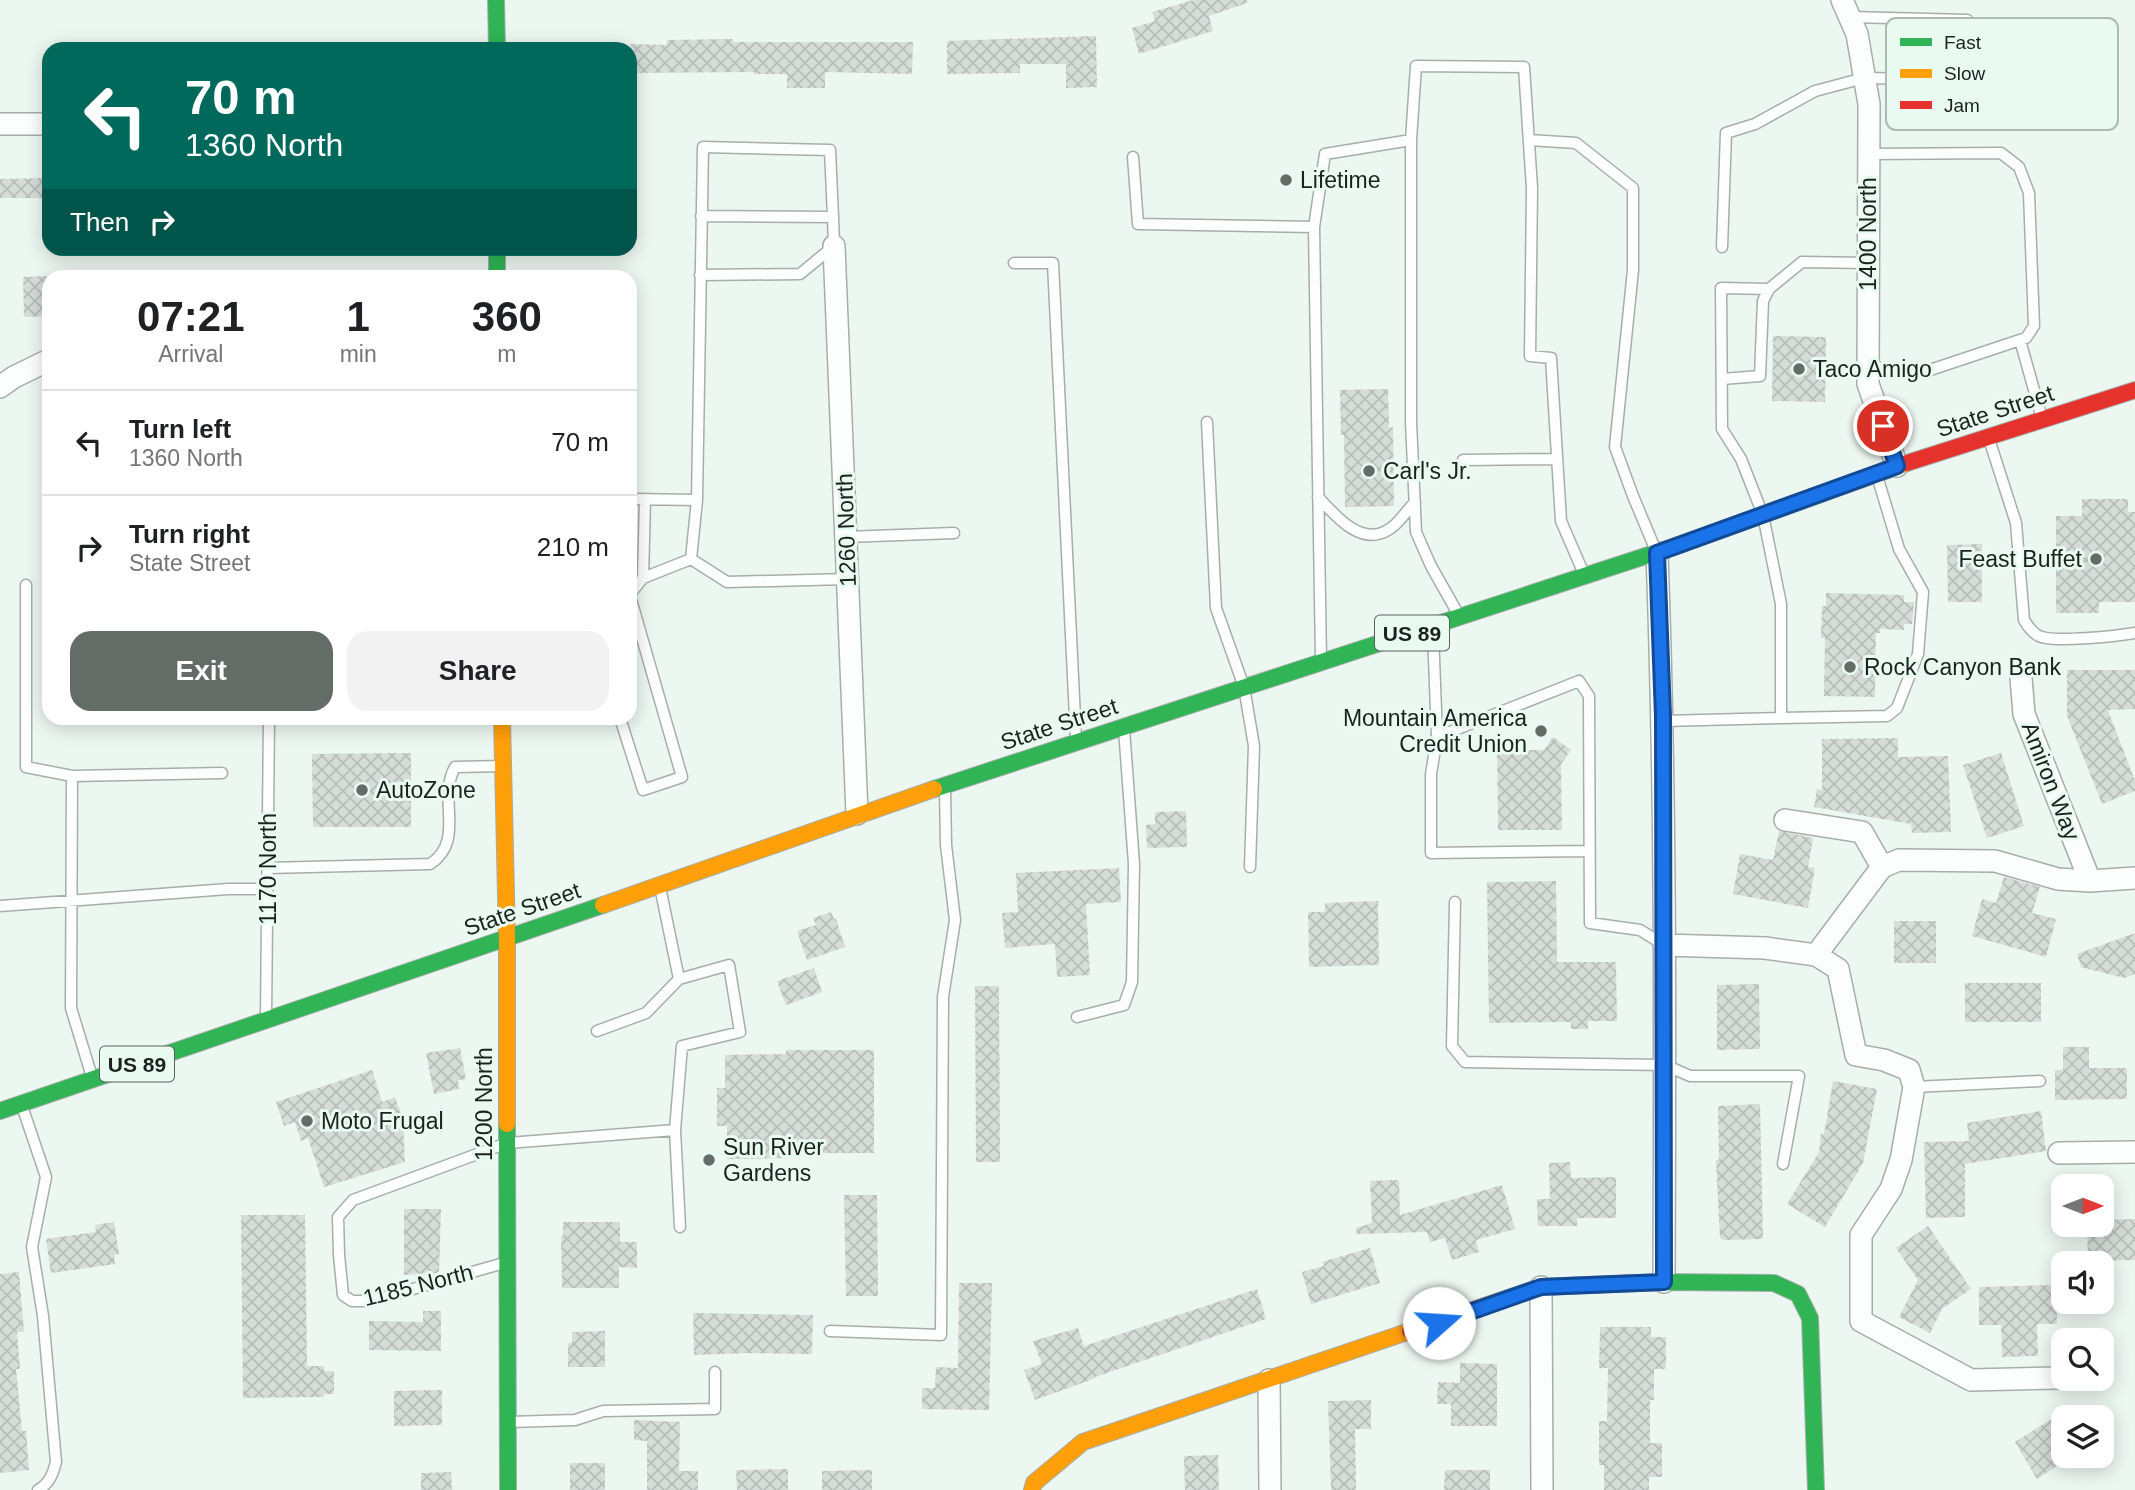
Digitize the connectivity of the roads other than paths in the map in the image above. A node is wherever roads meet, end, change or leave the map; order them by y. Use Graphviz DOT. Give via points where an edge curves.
graph roads {
  1 [pos="496,0"];
  2 [pos="1845,8"];
  3 [pos="1947,18"];
  4 [pos="497,42"];
  5 [pos="1864,78"];
  6 [pos="1886,78"];
  7 [pos="0,124"];
  8 [pos="42,124"];
  9 [pos="1411,140"];
  10 [pos="1529,140"];
  11 [pos="1869,154"];
  12 [pos="1133,157"];
  13 [pos="701,216"];
  14 [pos="833,217"];
  15 [pos="1314,227"];
  16 [pos="834,246"];
  17 [pos="1722,247"];
  18 [pos="1868,263"];
  19 [pos="1014,264"];
  20 [pos="700,275"];
  21 [pos="1769,289"];
  22 [pos="2020,340"];
  23 [pos="42,363"];
  24 [pos="1868,366"];
  25 [pos="1722,379"];
  26 [pos="0,387"];
  27 [pos="2135,390"];
  28 [pos="2042,419"];
  29 [pos="1206,422"];
  30 [pos="1988,437"];
  31 [pos="1555,459"];
  32 [pos="1463,460"];
  33 [pos="1897,466"];
  34 [pos="1876,474"];
  35 [pos="1318,497"];
  36 [pos="637,499"];
  37 [pos="645,499"];
  38 [pos="697,500"];
  39 [pos="1415,502"];
  40 [pos="1763,515"];
  41 [pos="954,533"];
  42 [pos="846,537"];
  43 [pos="1657,553"];
  44 [pos="691,559"];
  45 [pos="1585,577"];
  46 [pos="643,578"];
  47 [pos="848,579"];
  48 [pos="26,585"];
  49 [pos="637,586"];
  50 [pos="1460,618"];
  51 [pos="637,620"];
  52 [pos="1432,626"];
  53 [pos="2135,633"];
  54 [pos="1321,663"];
  55 [pos="2021,678"];
  56 [pos="1244,687"];
  57 [pos="1781,718"];
  58 [pos="1663,721"];
  59 [pos="269,725"];
  60 [pos="502,725"];
  61 [pos="622,725"];
  62 [pos="1124,727"];
  63 [pos="1437,737"];
  64 [pos="1076,742"];
  65 [pos="503,766"];
  66 [pos="222,773"];
  67 [pos="72,776"];
  68 [pos="944,785"];
  69 [pos="857,814"];
  70 [pos="1785,820"];
  71 [pos="1589,851"];
  72 [pos="1250,867"];
  73 [pos="1882,867"];
  74 [pos="267,868"];
  75 [pos="2135,878"];
  76 [pos="2090,881"];
  77 [pos="660,884"];
  78 [pos="267,889"];
  79 [pos="71,901"];
  80 [pos="1455,902"];
  81 [pos="0,906"];
  82 [pos="507,939"];
  83 [pos="1664,945"];
  84 [pos="1816,955"];
  85 [pos="679,979"];
  86 [pos="1077,1017"];
  87 [pos="266,1020"];
  88 [pos="597,1031"];
  89 [pos="1665,1065"];
  90 [pos="93,1079"];
  91 [pos="2040,1081"];
  92 [pos="1914,1087"];
  93 [pos="22,1103"];
  94 [pos="0,1111"];
  95 [pos="675,1130"];
  96 [pos="507,1143"];
  97 [pos="2135,1152"];
  98 [pos="2059,1153"];
  99 [pos="1783,1164"];
  100 [pos="680,1227"];
  101 [pos="507,1262"];
  102 [pos="1664,1282"];
  103 [pos="1541,1287"];
  104 [pos="830,1331"];
  105 [pos="715,1372"];
  106 [pos="2051,1378"];
  107 [pos="1269,1380"];
  108 [pos="508,1422"];
  109 [pos="37,1490"];
  110 [pos="508,1490"];
  111 [pos="1032,1490"];
  112 [pos="1270,1490"];
  113 [pos="1542,1490"];
  114 [pos="1816,1490"];
  1 -- 4 [label="main road"];
  2 -- 3 [label="lane"];
  2 -- 5 [label="street, 1400 North" via="1857,34"];
  5 -- 6 [label="lane"];
  5 -- 11 [label="street, 1400 North"];
  5 -- 17 [label="lane" via="1815,91 1755,124 1726,133"];
  7 -- 8 [label="street"];
  9 -- 10 [label="lane" via="1416,66 1524,67"];
  9 -- 15 [label="lane" via="1325,154"];
  9 -- 39 [label="lane"];
  10 -- 31 [label="lane" via="1530,356 1550,358"];
  10 -- 43 [label="lane" via="1576,143 1633,188 1633,270 1615,447"];
  11 -- 18 [label="street, 1400 North"];
  11 -- 22 [label="lane" via="2001,153 2019,167 2029,193 2034,326"];
  12 -- 15 [label="lane" via="1138,224"];
  13 -- 14 [label="lane"];
  13 -- 14 [label="lane" via="703,147 830,149"];
  13 -- 20 [label="lane"];
  14 -- 16 [label="lane"];
  15 -- 35 [label="lane"];
  16 -- 20 [label="lane" via="800,274"];
  16 -- 42 [label="street, 1260 North"];
  18 -- 21 [label="lane" via="1802,262"];
  18 -- 24 [label="street, 1400 North"];
  19 -- 64 [label="lane" via="1054,264"];
  20 -- 38 [label="lane"];
  21 -- 25 [label="lane" via="1763,302 1760,376"];
  21 -- 25 [label="lane" via="1721,288"];
  22 -- 24 [label="lane" via="1927,371 1909,373"];
  22 -- 28 [label="lane"];
  23 -- 26 [label="street"];
  24 -- 33 [label="street, 1400 North" via="1868,384"];
  25 -- 40 [label="lane" via="1722,429 1741,459"];
  27 -- 28 [label="main road, State Street / US 89"];
  28 -- 30 [label="main road, State Street / US 89"];
  29 -- 56 [label="lane" via="1216,608"];
  30 -- 33 [label="main road, State Street / US 89"];
  30 -- 53 [label="lane" via="2016,523 2024,620 2031,631 2040,638 2108,638"];
  31 -- 32 [label="lane"];
  31 -- 45 [label="lane" via="1561,521"];
  33 -- 34 [label="main road, State Street / US 89"];
  34 -- 40 [label="main road, State Street / US 89"];
  34 -- 57 [label="lane" via="1899,549 1923,592 1918,654 1906,687 1897,708 1886,716"];
  35 -- 39 [label="lane" via="1346,526 1370,535 1388,531"];
  35 -- 54 [label="lane"];
  36 -- 37 [label="lane"];
  37 -- 38 [label="lane"];
  37 -- 46 [label="lane"];
  38 -- 44 [label="lane"];
  39 -- 50 [label="lane" via="1416,532"];
  40 -- 43 [label="main road, State Street / US 89"];
  40 -- 57 [label="lane" via="1781,604"];
  41 -- 42 [label="lane"];
  42 -- 47 [label="street, 1260 North"];
  43 -- 45 [label="main road, State Street / US 89"];
  43 -- 58 [label="street"];
  44 -- 46 [label="lane"];
  44 -- 47 [label="lane" via="727,582"];
  45 -- 50 [label="main road, State Street / US 89"];
  46 -- 49 [label="lane"];
  47 -- 69 [label="street, 1260 North"];
  48 -- 67 [label="lane" via="26,767"];
  50 -- 52 [label="main road, State Street / US 89"];
  51 -- 61 [label="lane" via="682,777 643,790"];
  52 -- 54 [label="main road, State Street / US 89"];
  52 -- 63 [label="lane"];
  54 -- 56 [label="main road, State Street / US 89"];
  55 -- 76 [label="street, Amiron Way" via="2024,714"];
  56 -- 62 [label="main road, State Street / US 89"];
  56 -- 72 [label="lane" via="1254,746"];
  57 -- 58 [label="lane"];
  58 -- 83 [label="street"];
  59 -- 74 [label="lane, 1170 North"];
  60 -- 65 [label="main road, 1200 North"];
  62 -- 64 [label="main road, State Street / US 89"];
  62 -- 86 [label="lane" via="1134,864 1132,982 1124,1005"];
  63 -- 71 [label="lane" via="1431,774 1431,853"];
  63 -- 71 [label="lane" via="1579,681 1589,696"];
  64 -- 68 [label="main road, State Street / US 89"];
  65 -- 74 [label="lane" via="454,767 449,777 449,838 442,856 429,864"];
  65 -- 82 [label="main road, 1200 North"];
  66 -- 67 [label="lane"];
  67 -- 79 [label="lane"];
  68 -- 69 [label="main road, State Street / US 89"];
  68 -- 104 [label="lane" via="955,920 943,997 941,1335"];
  69 -- 77 [label="main road, State Street / US 89"];
  70 -- 73 [label="street" via="1862,832"];
  71 -- 83 [label="lane" via="1590,923 1640,930"];
  73 -- 76 [label="street" via="1899,860 1994,860 2058,879"];
  73 -- 84 [label="street"];
  74 -- 78 [label="lane, 1170 North"];
  75 -- 76 [label="street"];
  77 -- 82 [label="main road, State Street / US 89"];
  77 -- 85 [label="lane"];
  78 -- 79 [label="lane"];
  78 -- 87 [label="lane, 1170 North"];
  79 -- 81 [label="lane"];
  79 -- 90 [label="lane" via="71,1008"];
  80 -- 89 [label="lane" via="1452,1046 1465,1062"];
  82 -- 87 [label="main road, State Street / US 89"];
  82 -- 96 [label="main road, 1200 North"];
  83 -- 84 [label="street" via="1765,948"];
  83 -- 89 [label="street"];
  84 -- 92 [label="street" via="1838,969 1856,1055 1909,1070"];
  85 -- 88 [label="lane" via="646,1013"];
  85 -- 95 [label="lane" via="729,965 740,1032 682,1046"];
  87 -- 90 [label="main road, State Street / US 89"];
  89 -- 99 [label="lane" via="1690,1076 1799,1076"];
  89 -- 102 [label="street"];
  90 -- 93 [label="main road, State Street / US 89"];
  91 -- 92 [label="lane"];
  92 -- 106 [label="street" via="1892,1189 1861,1235 1861,1321 1971,1380"];
  93 -- 94 [label="main road, State Street / US 89"];
  93 -- 109 [label="lane" via="46,1177 33,1247 56,1462 53,1474"];
  95 -- 96 [label="lane"];
  95 -- 100 [label="lane"];
  96 -- 101 [label="main road, 1200 North"];
  96 -- 101 [label="lane, 1185 North" via="353,1200 338,1217 343,1295 352,1301 371,1301"];
  97 -- 98 [label="street"];
  101 -- 108 [label="main road, 1200 North"];
  102 -- 103 [label="main road"];
  102 -- 114 [label="main road" via="1774,1283 1798,1294 1810,1318"];
  103 -- 107 [label="main road"];
  103 -- 113 [label="street"];
  105 -- 108 [label="lane" via="715,1409 603,1411 575,1420"];
  107 -- 111 [label="main road" via="1083,1442 1034,1483"];
  107 -- 112 [label="street"];
  108 -- 110 [label="main road, 1200 North"];
}
